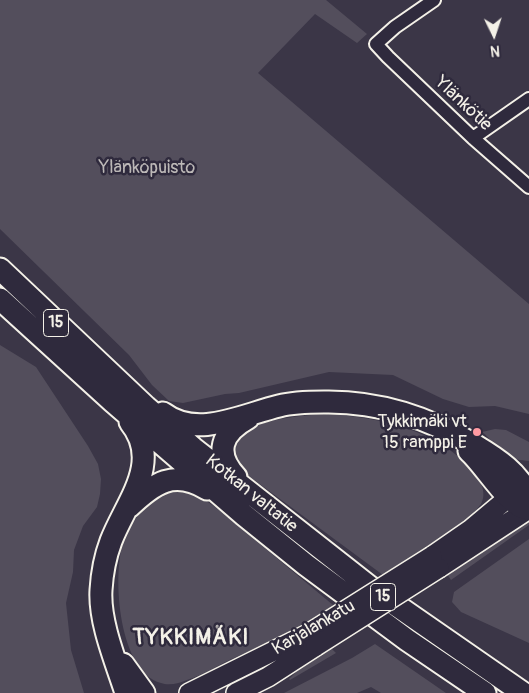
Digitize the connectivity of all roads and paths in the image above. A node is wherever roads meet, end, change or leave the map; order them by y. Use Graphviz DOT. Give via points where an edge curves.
graph roads {
  1 [pos="434,0"];
  2 [pos="529,99"];
  3 [pos="473,138"];
  4 [pos="529,187"];
  5 [pos="0,270"];
  6 [pos="0,300"];
  7 [pos="112,376"];
  8 [pos="112,401"];
  9 [pos="262,411"];
  10 [pos="523,491"];
  11 [pos="249,492"];
  12 [pos="127,509"];
  13 [pos="529,509"];
  14 [pos="244,514"];
  15 [pos="436,562"];
  16 [pos="110,640"];
  17 [pos="312,640"];
  18 [pos="126,693"];
  19 [pos="144,693"];
  20 [pos="189,693"];
  21 [pos="236,693"];
  22 [pos="485,693"];
  23 [pos="523,693"];
  1 -- 3 [label="street, Ylänkötie" via="376,44"];
  2 -- 3 [label="street"];
  3 -- 4 [label="street, Ylänkötie"];
  5 -- 7 [label="highway, Kotkan valtatie / 15"];
  6 -- 8 [label="highway, Kotkan valtatie / 15"];
  7 -- 9 [label="highway" via="175,422 186,425 209,425"];
  7 -- 11 [label="highway, Kotkan valtatie / 15" via="193,448"];
  8 -- 12 [label="highway" via="135,429 143,448 143,466"];
  8 -- 14 [label="highway, Kotkan valtatie / 15"];
  9 -- 10 [label="highway" via="298,403 341,402 396,410 424,420 462,444 486,469"];
  9 -- 11 [label="highway" via="234,427 223,448 225,464"];
  10 -- 13 [label="highway" via="518,506"];
  10 -- 15 [label="main road, Karjalankatu" via="471,529"];
  11 -- 23 [label="highway, Kotkan valtatie / 15" via="370,587"];
  12 -- 14 [label="highway" via="154,486 175,479 195,483"];
  12 -- 16 [label="highway" via="110,542 102,575 102,609"];
  13 -- 15 [label="main road, Karjalankatu"];
  14 -- 22 [label="highway, Kotkan valtatie / 15" via="346,596"];
  15 -- 17 [label="main road, Karjalankatu, bridge"];
  16 -- 18 [label="highway"];
  16 -- 19 [label="highway"];
  17 -- 20 [label="main road, Karjalankatu"];
  17 -- 21 [label="main road, Karjalankatu" via="268,677"];
}
